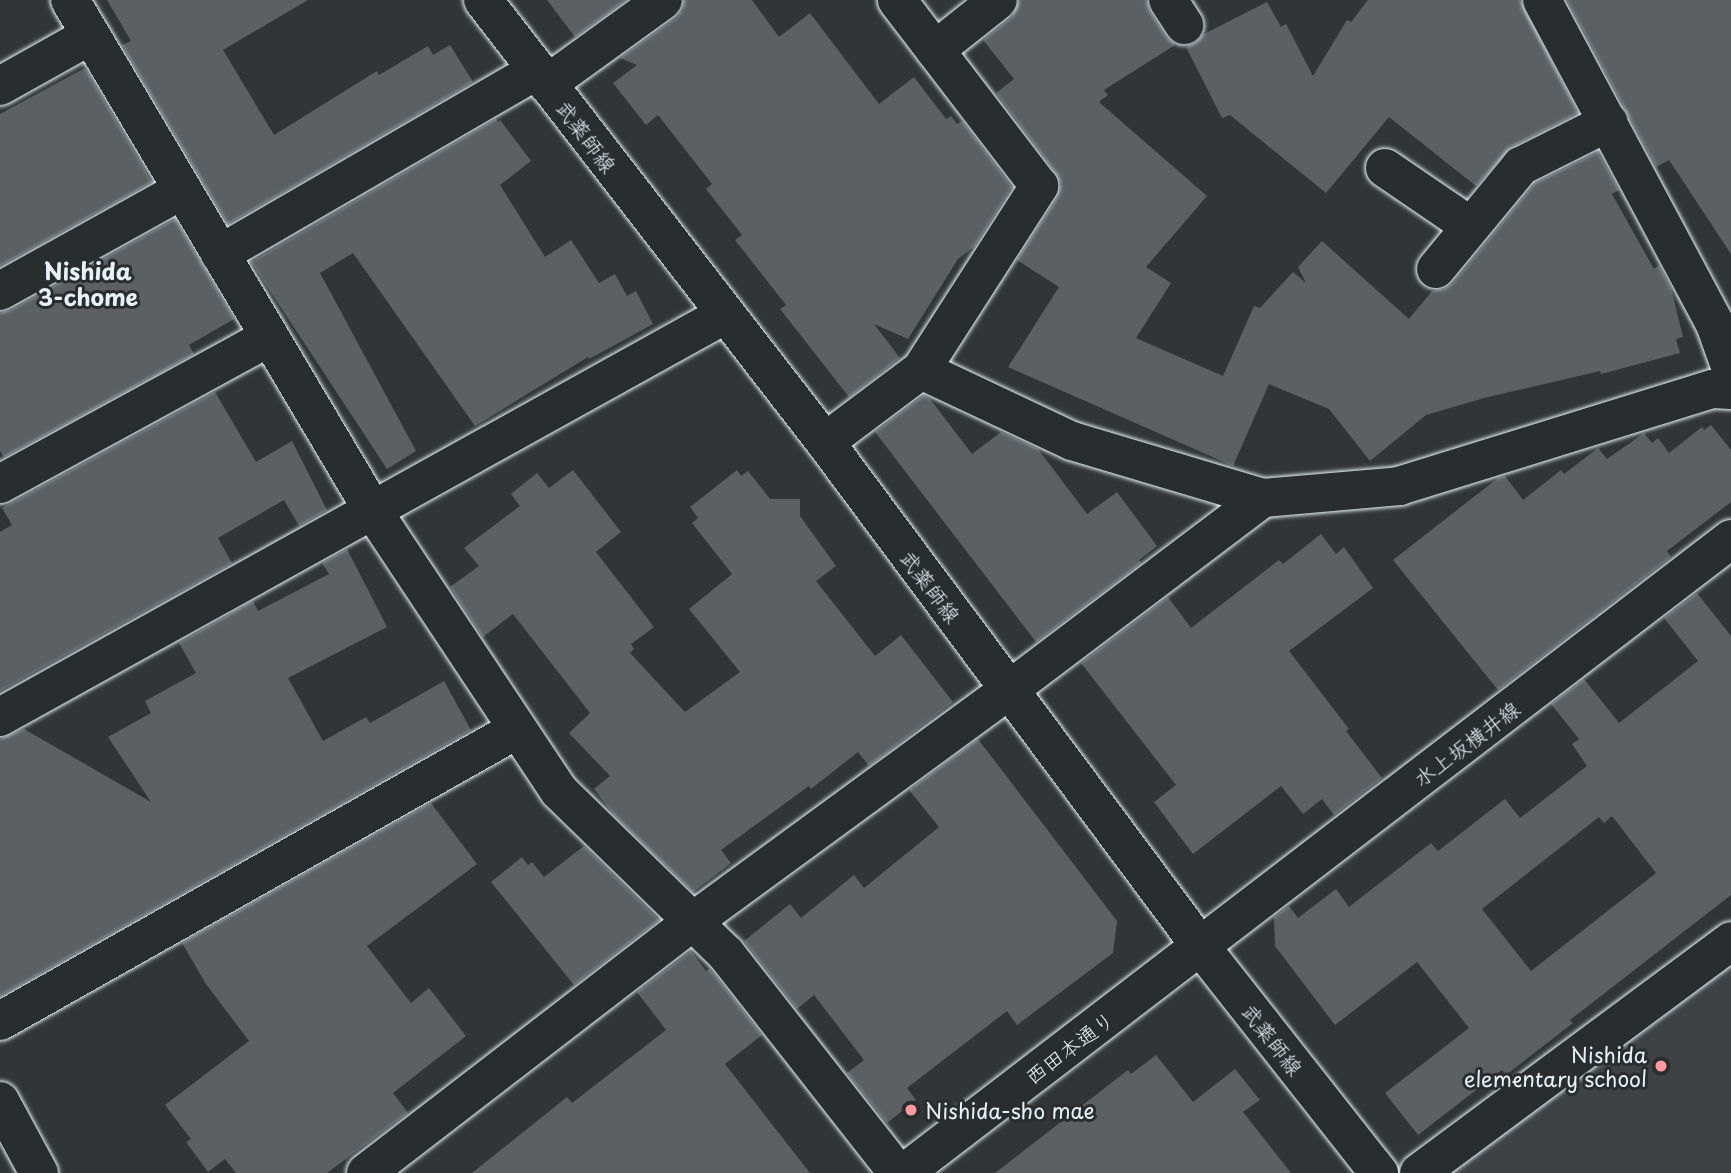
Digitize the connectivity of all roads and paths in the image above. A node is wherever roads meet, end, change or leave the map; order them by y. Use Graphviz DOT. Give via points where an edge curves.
graph roads {
  1 [pos="70,0"];
  2 [pos="483,0"];
  3 [pos="663,0"];
  4 [pos="897,0"];
  5 [pos="998,0"];
  6 [pos="1555,6"];
  7 [pos="91,35"];
  8 [pos="935,50"];
  9 [pos="542,76"];
  10 [pos="0,86"];
  11 [pos="1609,122"];
  12 [pos="1385,168"];
  13 [pos="183,190"];
  14 [pos="1470,226"];
  15 [pos="220,254"];
  16 [pos="1436,269"];
  17 [pos="0,291"];
  18 [pos="724,315"];
  19 [pos="270,337"];
  20 [pos="1731,369"];
  21 [pos="921,370"];
  22 [pos="1731,390"];
  23 [pos="825,442"];
  24 [pos="0,484"];
  25 [pos="1263,498"];
  26 [pos="373,511"];
  27 [pos="1731,539"];
  28 [pos="1009,691"];
  29 [pos="0,717"];
  30 [pos="516,730"];
  31 [pos="692,922"];
  32 [pos="1731,941"];
  33 [pos="1201,947"];
  34 [pos="0,1021"];
  35 [pos="0,1101"];
  36 [pos="39,1173"];
  37 [pos="366,1173"];
  38 [pos="898,1173"];
  39 [pos="904,1173"];
  40 [pos="1379,1173"];
  41 [pos="1419,1173"];
  1 -- 7 [label="street"];
  2 -- 9 [label="street, 武薬師線"];
  3 -- 9 [label="street"];
  4 -- 8 [label="street"];
  5 -- 8 [label="street"];
  6 -- 11 [label="street"];
  7 -- 10 [label="street"];
  7 -- 13 [label="street"];
  8 -- 21 [label="street" via="1039,186"];
  9 -- 15 [label="street"];
  9 -- 18 [label="street, 武薬師線"];
  11 -- 14 [label="street" via="1521,166"];
  11 -- 20 [label="street" via="1715,324"];
  12 -- 14 [label="street"];
  13 -- 15 [label="street"];
  13 -- 17 [label="street"];
  14 -- 16 [label="street"];
  15 -- 19 [label="street"];
  18 -- 23 [label="street, 武薬師線"];
  18 -- 26 [label="street"];
  19 -- 24 [label="street"];
  19 -- 26 [label="street"];
  21 -- 23 [label="street"];
  21 -- 25 [label="street" via="1073,441"];
  22 -- 25 [label="street" via="1713,389 1399,486"];
  23 -- 28 [label="street, 武薬師線"];
  25 -- 28 [label="street"];
  26 -- 29 [label="street"];
  26 -- 30 [label="street"];
  27 -- 33 [label="street, 水上坂横井線"];
  28 -- 31 [label="street"];
  28 -- 33 [label="street, 武薬師線"];
  30 -- 31 [label="street" via="559,791"];
  30 -- 34 [label="street"];
  31 -- 37 [label="street"];
  31 -- 38 [label="street" via="726,954"];
  32 -- 41 [label="street"];
  33 -- 39 [label="street, 西田本通り"];
  33 -- 40 [label="street, 武薬師線"];
  35 -- 36 [label="street"];
}
